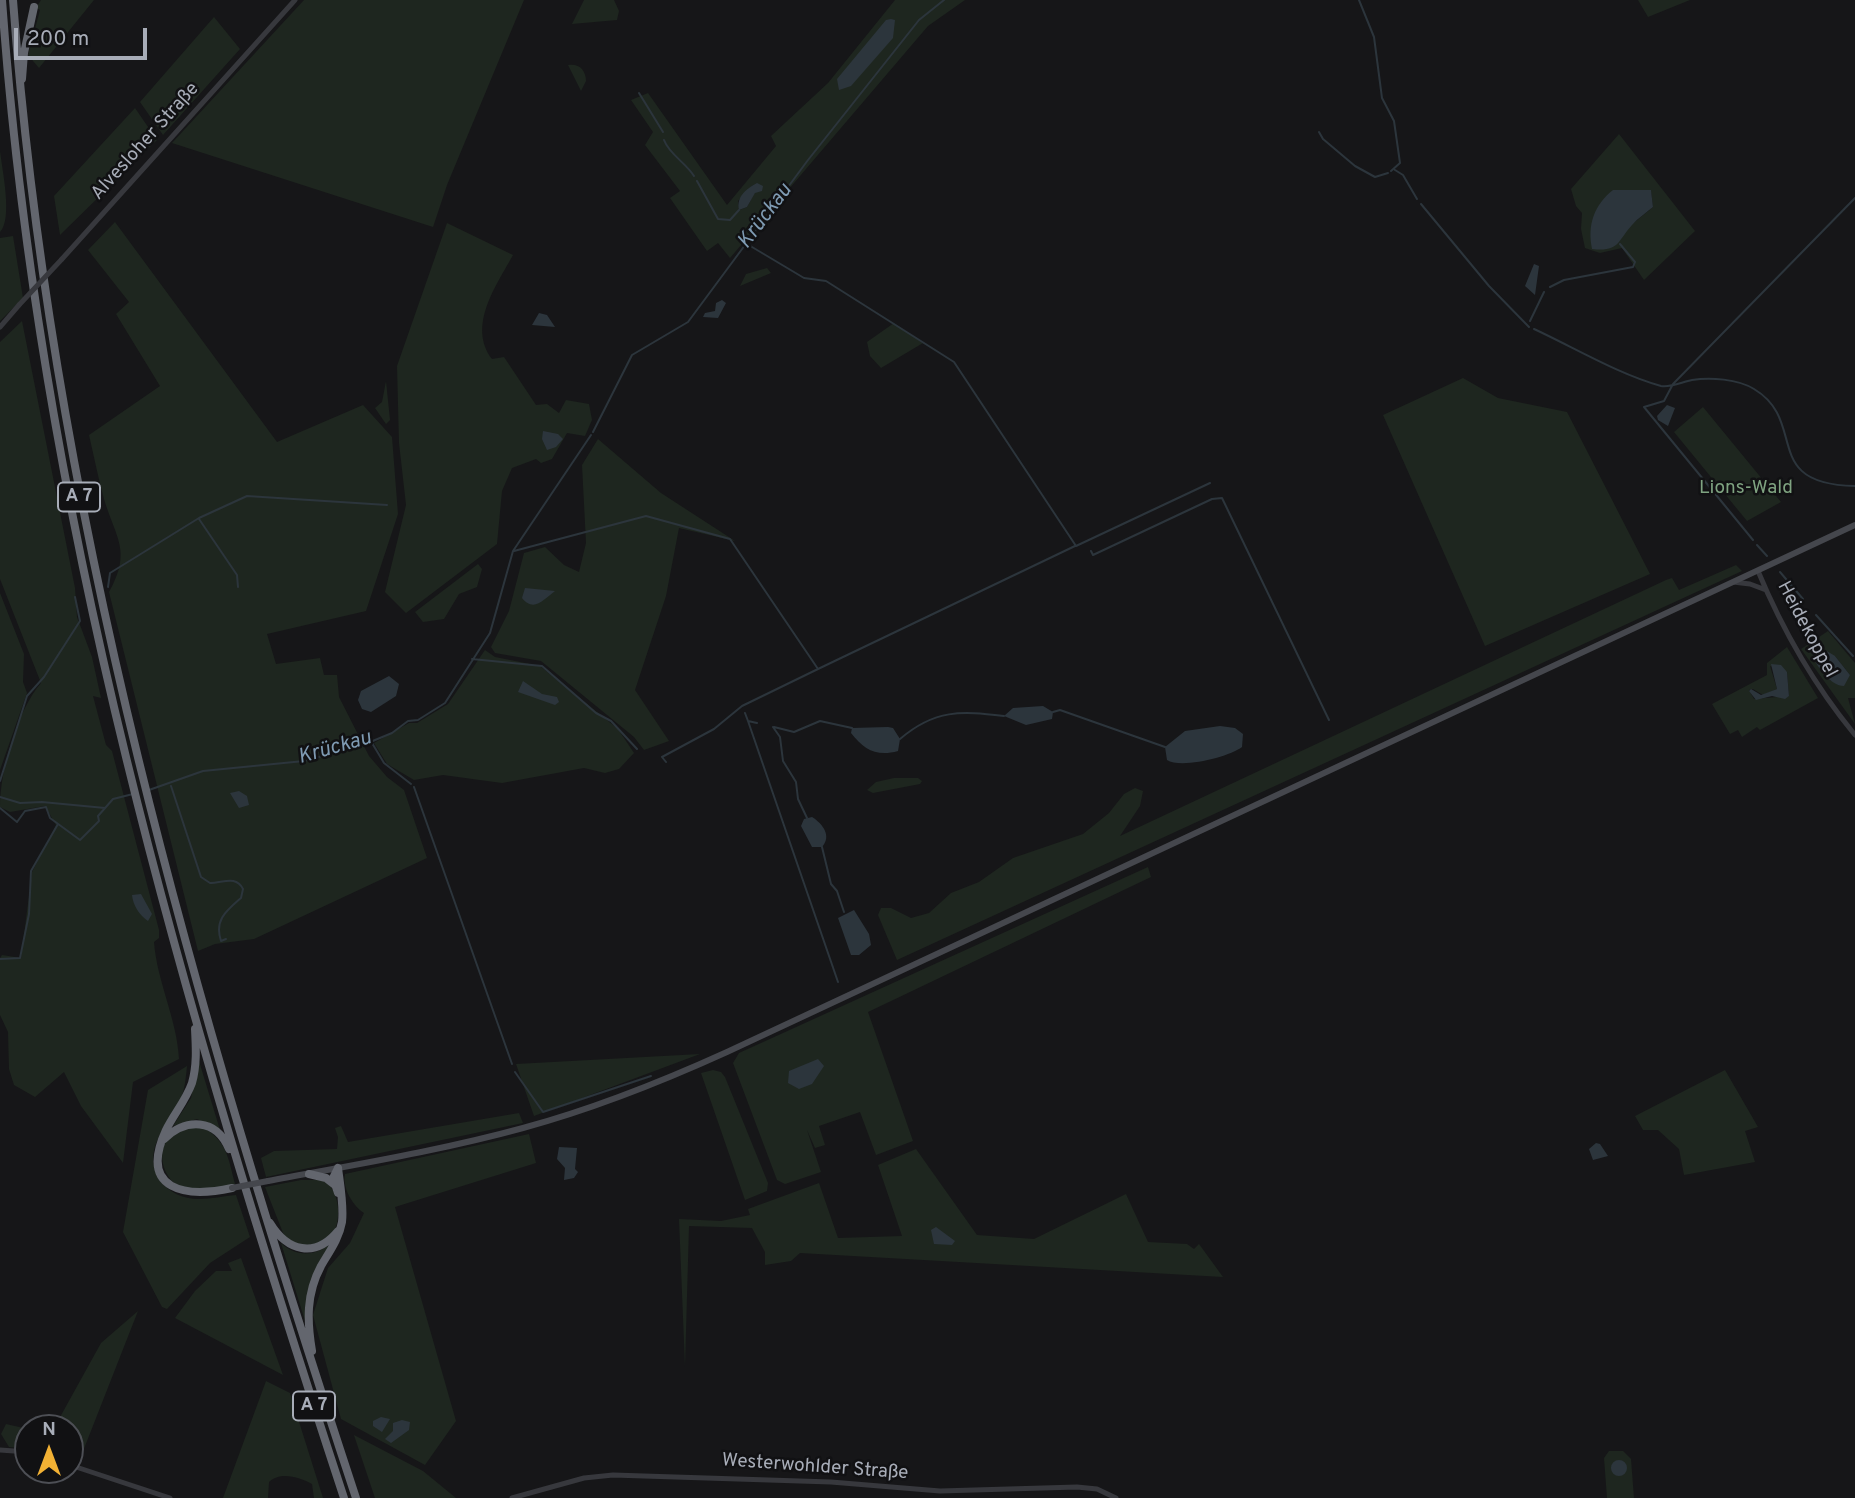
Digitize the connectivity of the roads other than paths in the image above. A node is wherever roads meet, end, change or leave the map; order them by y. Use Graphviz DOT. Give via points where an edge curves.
graph roads {
  1 [pos="2,0"];
  2 [pos="13,0"];
  3 [pos="295,0"];
  4 [pos="34,7"];
  5 [pos="0,36"];
  6 [pos="7,64"];
  7 [pos="20,92"];
  8 [pos="0,327"];
  9 [pos="1855,525"];
  10 [pos="1758,571"];
  11 [pos="1733,582"];
  12 [pos="1766,590"];
  13 [pos="1855,735"];
  14 [pos="194,1013"];
  15 [pos="162,1141"];
  16 [pos="338,1168"];
  17 [pos="309,1174"];
  18 [pos="242,1176"];
  19 [pos="335,1185"];
  20 [pos="232,1188"];
  21 [pos="340,1195"];
  22 [pos="264,1212"];
  23 [pos="340,1229"];
  24 [pos="316,1375"];
  25 [pos="84,1470"];
  26 [pos="170,1498"];
  27 [pos="344,1498"];
  28 [pos="356,1498"];
  29 [pos="512,1498"];
  30 [pos="1116,1498"];
  1 -- 6 [label="highway, A 7"];
  2 -- 7 [label="highway, A 7"];
  3 -- 8 [label="street, Alvesloher Straße, bridge"];
  4 -- 7 [label="highway"];
  5 -- 6 [label="highway"];
  6 -- 14 [label="highway, A 7" via="48,383 85,583 133,788"];
  7 -- 22 [label="highway, A 7" via="58,381 89,547 143,785"];
  9 -- 10 [label="main road"];
  10 -- 11 [label="main road"];
  10 -- 12 [label="street, Heidekoppel"];
  11 -- 12 [label="street"];
  11 -- 16 [label="main road" via="721,1055 591,1108 526,1128"];
  12 -- 13 [label="street, Heidekoppel" via="1824,697"];
  14 -- 15 [label="highway" via="195,1073"];
  14 -- 18 [label="highway, A 7"];
  15 -- 18 [label="highway" via="190,1123 211,1127 226,1142"];
  15 -- 20 [label="highway" via="158,1167 176,1189 195,1194"];
  16 -- 17 [label="main road"];
  16 -- 19 [label="highway" via="333,1176"];
  16 -- 21 [label="highway"];
  17 -- 19 [label="highway"];
  17 -- 20 [label="main road, bridge"];
  18 -- 27 [label="highway, A 7"];
  19 -- 21 [label="highway"];
  21 -- 23 [label="highway"];
  22 -- 23 [label="highway" via="280,1237 300,1249 321,1246"];
  22 -- 24 [label="highway, A 7"];
  23 -- 24 [label="highway" via="308,1302"];
  24 -- 28 [label="highway, A 7"];
  25 -- 26 [label="street"];
  29 -- 30 [label="street, Westerwohlder Straße" via="584,1478 641,1474 940,1491 1077,1487 1097,1489"];
}
